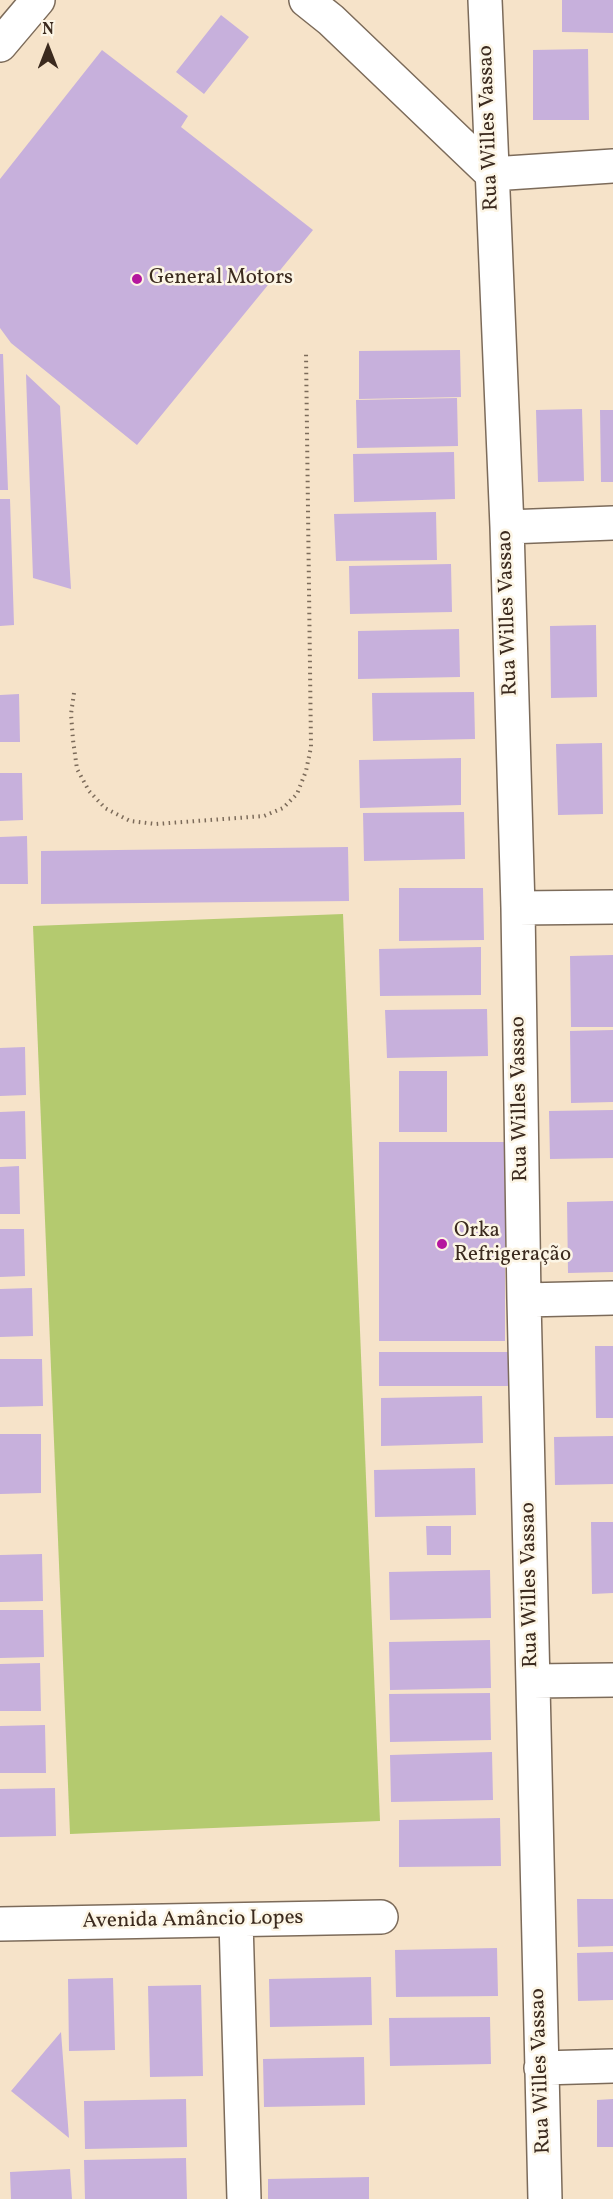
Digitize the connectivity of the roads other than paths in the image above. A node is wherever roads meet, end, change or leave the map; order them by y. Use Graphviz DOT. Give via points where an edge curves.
graph roads {
  1 [pos="38,0"];
  2 [pos="306,0"];
  3 [pos="485,0"];
  4 [pos="0,45"];
  5 [pos="613,166"];
  6 [pos="492,174"];
  7 [pos="613,523"];
  8 [pos="507,527"];
  9 [pos="613,906"];
  10 [pos="518,908"];
  11 [pos="613,1298"];
  12 [pos="524,1300"];
  13 [pos="613,1680"];
  14 [pos="533,1681"];
  15 [pos="381,1917"];
  16 [pos="236,1921"];
  17 [pos="1,1926"];
  18 [pos="613,2066"];
  19 [pos="541,2068"];
  20 [pos="244,2199"];
  21 [pos="545,2199"];
  1 -- 4 [label="street"];
  2 -- 6 [label="street"];
  3 -- 6 [label="street, Rua Willes Vassao"];
  5 -- 6 [label="street"];
  6 -- 8 [label="street, Rua Willes Vassao"];
  7 -- 8 [label="street"];
  8 -- 10 [label="street, Rua Willes Vassao"];
  9 -- 10 [label="street"];
  10 -- 12 [label="street, Rua Willes Vassao"];
  11 -- 12 [label="street"];
  12 -- 14 [label="street, Rua Willes Vassao"];
  13 -- 14 [label="street"];
  14 -- 19 [label="street, Rua Willes Vassao"];
  15 -- 16 [label="street, Avenida Amâncio Lopes"];
  16 -- 17 [label="street, Avenida Amâncio Lopes"];
  16 -- 20 [label="street"];
  18 -- 19 [label="street"];
  19 -- 21 [label="street, Rua Willes Vassao"];
}
